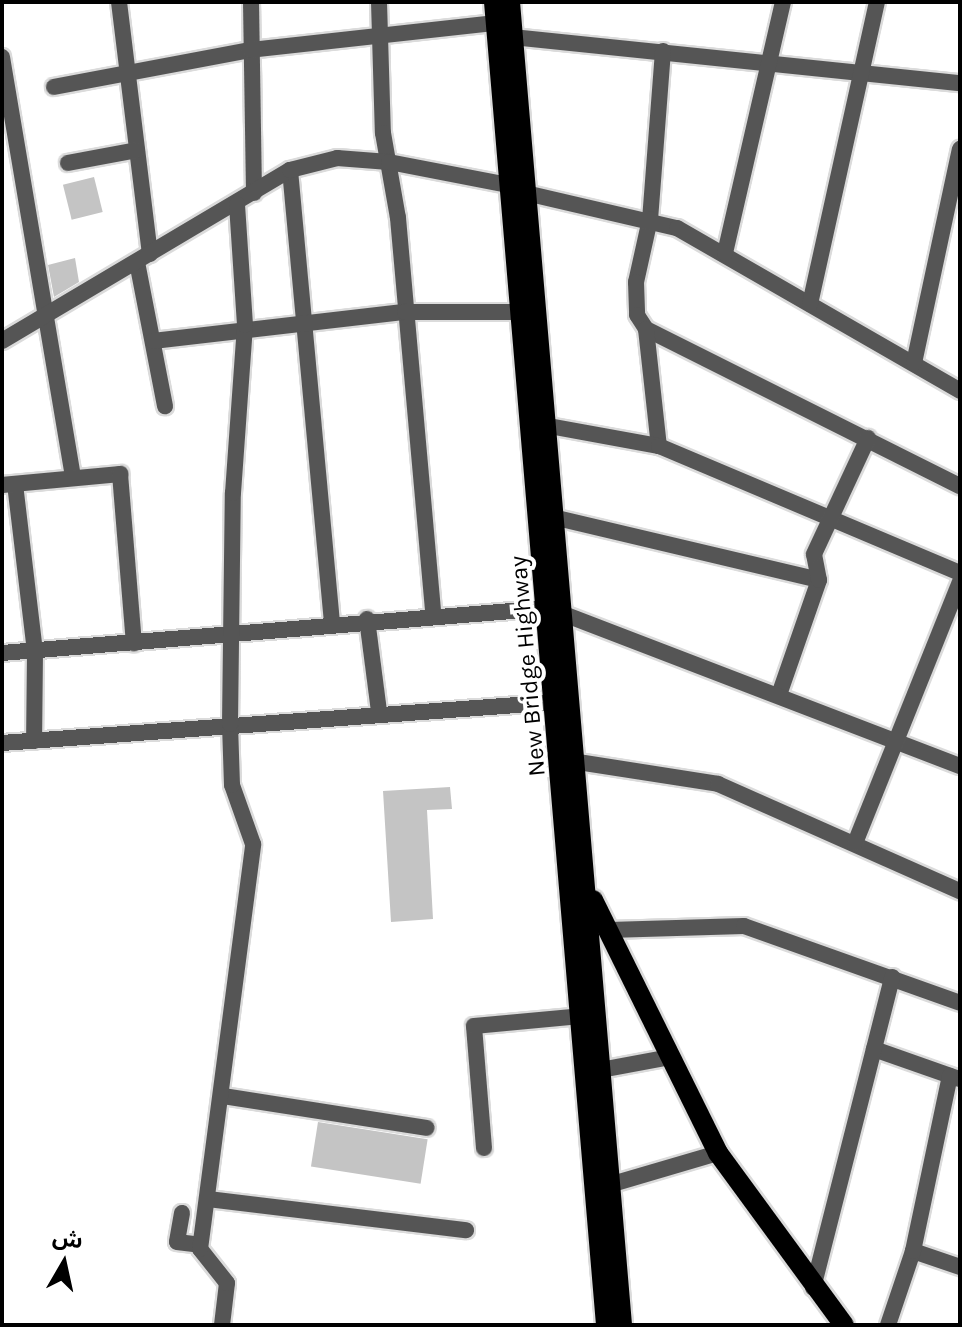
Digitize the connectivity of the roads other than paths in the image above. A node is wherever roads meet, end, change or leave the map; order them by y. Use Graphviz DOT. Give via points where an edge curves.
graph roads {
  1 [pos="119,2"];
  2 [pos="251,2"];
  3 [pos="379,2"];
  4 [pos="494,2"];
  5 [pos="510,2"];
  6 [pos="783,2"];
  7 [pos="877,2"];
  8 [pos="495,23"];
  9 [pos="379,32"];
  10 [pos="513,37"];
  11 [pos="250,50"];
  12 [pos="663,51"];
  13 [pos="2,57"];
  14 [pos="770,61"];
  15 [pos="861,72"];
  16 [pos="127,73"];
  17 [pos="960,83"];
  18 [pos="54,87"];
  19 [pos="960,149"];
  20 [pos="137,150"];
  21 [pos="389,162"];
  22 [pos="68,163"];
  23 [pos="290,170"];
  24 [pos="518,189"];
  25 [pos="254,193"];
  26 [pos="237,204"];
  27 [pos="650,219"];
  28 [pos="725,253"];
  29 [pos="144,258"];
  30 [pos="810,304"];
  31 [pos="405,312"];
  32 [pos="520,312"];
  33 [pos="45,313"];
  34 [pos="308,322"];
  35 [pos="245,325"];
  36 [pos="646,329"];
  37 [pos="2,341"];
  38 [pos="153,341"];
  39 [pos="914,363"];
  40 [pos="960,391"];
  41 [pos="165,406"];
  42 [pos="549,426"];
  43 [pos="868,438"];
  44 [pos="659,446"];
  45 [pos="73,477"];
  46 [pos="8,484"];
  47 [pos="960,486"];
  48 [pos="557,518"];
  49 [pos="830,519"];
  50 [pos="960,573"];
  51 [pos="819,580"];
  52 [pos="960,582"];
  53 [pos="556,609"];
  54 [pos="433,613"];
  55 [pos="367,619"];
  56 [pos="332,621"];
  57 [pos="230,635"];
  58 [pos="134,643"];
  59 [pos="35,652"];
  60 [pos="2,653"];
  61 [pos="780,692"];
  62 [pos="558,702"];
  63 [pos="379,712"];
  64 [pos="230,724"];
  65 [pos="897,740"];
  66 [pos="34,741"];
  67 [pos="2,743"];
  68 [pos="578,762"];
  69 [pos="960,766"];
  70 [pos="855,843"];
  71 [pos="588,891"];
  72 [pos="960,891"];
  73 [pos="609,930"];
  74 [pos="892,977"];
  75 [pos="960,1003"];
  76 [pos="581,1016"];
  77 [pos="874,1049"];
  78 [pos="670,1057"];
  79 [pos="601,1070"];
  80 [pos="955,1078"];
  81 [pos="223,1096"];
  82 [pos="427,1128"];
  83 [pos="484,1148"];
  84 [pos="718,1153"];
  85 [pos="609,1185"];
  86 [pos="208,1199"];
  87 [pos="182,1213"];
  88 [pos="466,1230"];
  89 [pos="200,1245"];
  90 [pos="913,1251"];
  91 [pos="960,1267"];
  92 [pos="813,1288"];
  93 [pos="222,1325"];
  94 [pos="606,1325"];
  95 [pos="622,1325"];
  96 [pos="844,1325"];
  97 [pos="888,1325"];
  1 -- 16 [label="street"];
  2 -- 11 [label="street"];
  3 -- 9 [label="street"];
  4 -- 8 [label="main road, New Bridge Highway"];
  5 -- 10 [label="main road, New Bridge Highway"];
  6 -- 14 [label="street"];
  7 -- 15 [label="street"];
  8 -- 9 [label="street"];
  8 -- 24 [label="main road, New Bridge Highway"];
  9 -- 11 [label="street"];
  9 -- 21 [label="street"];
  10 -- 12 [label="street"];
  10 -- 24 [label="main road, New Bridge Highway"];
  11 -- 16 [label="street"];
  11 -- 25 [label="street"];
  12 -- 14 [label="street"];
  12 -- 27 [label="street"];
  13 -- 33 [label="street"];
  14 -- 15 [label="street"];
  14 -- 28 [label="street"];
  15 -- 17 [label="street"];
  15 -- 30 [label="street"];
  16 -- 18 [label="street"];
  16 -- 20 [label="street"];
  19 -- 39 [label="street"];
  20 -- 22 [label="street"];
  20 -- 29 [label="street"];
  21 -- 23 [label="street" via="337,158"];
  21 -- 24 [label="street"];
  21 -- 31 [label="street"];
  23 -- 25 [label="street"];
  23 -- 34 [label="street"];
  24 -- 27 [label="street"];
  24 -- 32 [label="main road, New Bridge Highway"];
  24 -- 42 [label="main road, New Bridge Highway"];
  25 -- 26 [label="street"];
  26 -- 29 [label="street"];
  26 -- 35 [label="street"];
  27 -- 28 [label="street"];
  27 -- 36 [label="street" via="636,282 637,315"];
  28 -- 30 [label="street"];
  29 -- 33 [label="street"];
  29 -- 38 [label="street"];
  30 -- 39 [label="street"];
  31 -- 32 [label="street"];
  31 -- 34 [label="street"];
  31 -- 54 [label="street"];
  32 -- 53 [label="main road, New Bridge Highway"];
  33 -- 37 [label="street"];
  33 -- 45 [label="street"];
  34 -- 35 [label="street"];
  34 -- 56 [label="street"];
  35 -- 38 [label="street"];
  35 -- 57 [label="street"];
  36 -- 43 [label="street"];
  36 -- 44 [label="street"];
  38 -- 41 [label="street"];
  39 -- 40 [label="street"];
  42 -- 44 [label="street"];
  42 -- 48 [label="main road, New Bridge Highway"];
  43 -- 47 [label="street"];
  43 -- 49 [label="street"];
  44 -- 49 [label="street"];
  45 -- 46 [label="street"];
  45 -- 58 [label="street" via="113,474 125,481"];
  46 -- 59 [label="street"];
  48 -- 51 [label="street"];
  48 -- 53 [label="main road, New Bridge Highway"];
  49 -- 50 [label="street"];
  49 -- 51 [label="street" via="814,554"];
  51 -- 61 [label="street"];
  52 -- 65 [label="street"];
  53 -- 54 [label="street"];
  53 -- 61 [label="street"];
  53 -- 62 [label="main road, New Bridge Highway"];
  53 -- 68 [label="main road, New Bridge Highway"];
  54 -- 55 [label="street"];
  55 -- 56 [label="street"];
  55 -- 63 [label="street"];
  56 -- 57 [label="street"];
  57 -- 58 [label="street"];
  57 -- 64 [label="street"];
  58 -- 59 [label="street"];
  59 -- 60 [label="street"];
  59 -- 66 [label="street"];
  61 -- 65 [label="street"];
  62 -- 63 [label="street"];
  62 -- 76 [label="main road, New Bridge Highway"];
  63 -- 64 [label="street"];
  64 -- 66 [label="street"];
  64 -- 81 [label="street" via="232,785 253,844"];
  65 -- 69 [label="street"];
  65 -- 70 [label="street"];
  66 -- 67 [label="street"];
  68 -- 70 [label="street" via="718,784"];
  68 -- 71 [label="main road, New Bridge Highway"];
  70 -- 72 [label="street"];
  71 -- 73 [label="main road"];
  71 -- 79 [label="main road, New Bridge Highway"];
  73 -- 74 [label="street" via="744,926"];
  73 -- 78 [label="main road"];
  74 -- 75 [label="street"];
  74 -- 77 [label="street"];
  76 -- 83 [label="street" via="474,1026"];
  76 -- 94 [label="main road, New Bridge Highway"];
  77 -- 80 [label="street"];
  77 -- 92 [label="street"];
  78 -- 79 [label="street"];
  78 -- 84 [label="main road"];
  79 -- 85 [label="main road, New Bridge Highway"];
  80 -- 90 [label="street"];
  81 -- 82 [label="street"];
  81 -- 86 [label="street"];
  84 -- 85 [label="street"];
  84 -- 92 [label="main road"];
  85 -- 95 [label="main road, New Bridge Highway"];
  86 -- 88 [label="street"];
  86 -- 89 [label="street"];
  87 -- 89 [label="street" via="177,1242"];
  89 -- 93 [label="street" via="227,1283"];
  90 -- 91 [label="street"];
  90 -- 97 [label="street"];
  92 -- 96 [label="main road"];
}
